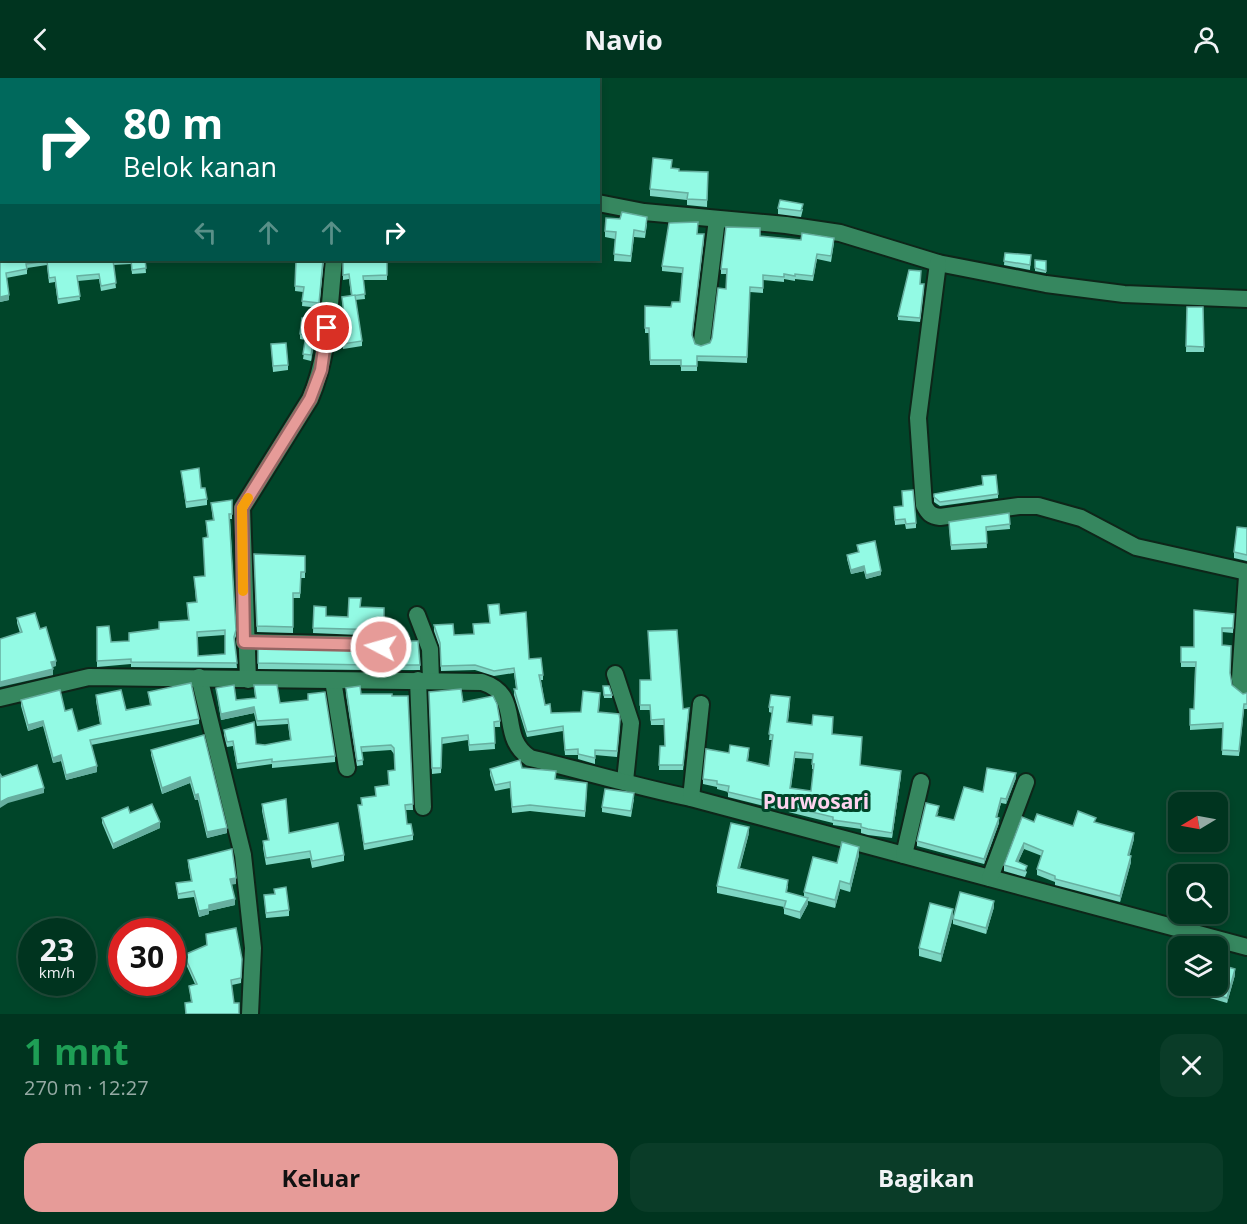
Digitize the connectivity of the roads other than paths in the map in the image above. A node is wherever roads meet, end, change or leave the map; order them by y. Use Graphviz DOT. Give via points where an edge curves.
graph roads {
  1 [pos="600,203"];
  2 [pos="717,219"];
  3 [pos="334,261"];
  4 [pos="938,263"];
  5 [pos="1247,299"];
  6 [pos="702,341"];
  7 [pos="1247,574"];
  8 [pos="417,615"];
  9 [pos="244,642"];
  10 [pos="615,674"];
  11 [pos="199,677"];
  12 [pos="248,680"];
  13 [pos="333,680"];
  14 [pos="380,680"];
  15 [pos="424,681"];
  16 [pos="1247,689"];
  17 [pos="0,699"];
  18 [pos="701,704"];
  19 [pos="348,768"];
  20 [pos="625,781"];
  21 [pos="921,782"];
  22 [pos="1026,782"];
  23 [pos="691,798"];
  24 [pos="423,807"];
  25 [pos="904,855"];
  26 [pos="990,878"];
  27 [pos="1247,947"];
  28 [pos="250,1014"];
  1 -- 2 [label="street"];
  2 -- 4 [label="street" via="840,233"];
  2 -- 6 [label="street"];
  3 -- 9 [label="street" via="324,351 316,385 242,508"];
  4 -- 5 [label="street" via="1007,278 1124,294"];
  4 -- 7 [label="street" via="918,418 927,512 940,517 1038,506 1081,518 1136,547"];
  7 -- 16 [label="street" via="1240,679"];
  8 -- 15 [label="street" via="430,649"];
  9 -- 12 [label="street"];
  9 -- 14 [label="street" via="379,645"];
  10 -- 20 [label="street" via="632,723"];
  11 -- 12 [label="street"];
  11 -- 17 [label="street" via="89,677"];
  11 -- 28 [label="street" via="243,855 253,948"];
  12 -- 13 [label="street"];
  13 -- 14 [label="street"];
  13 -- 19 [label="street"];
  14 -- 15 [label="street"];
  15 -- 20 [label="street" via="482,682 497,687 505,698 514,742 520,751 530,758"];
  15 -- 24 [label="street"];
  18 -- 23 [label="street"];
  20 -- 23 [label="street"];
  21 -- 25 [label="street"];
  22 -- 26 [label="street"];
  23 -- 25 [label="street"];
  25 -- 26 [label="street"];
  26 -- 27 [label="street"];
}
